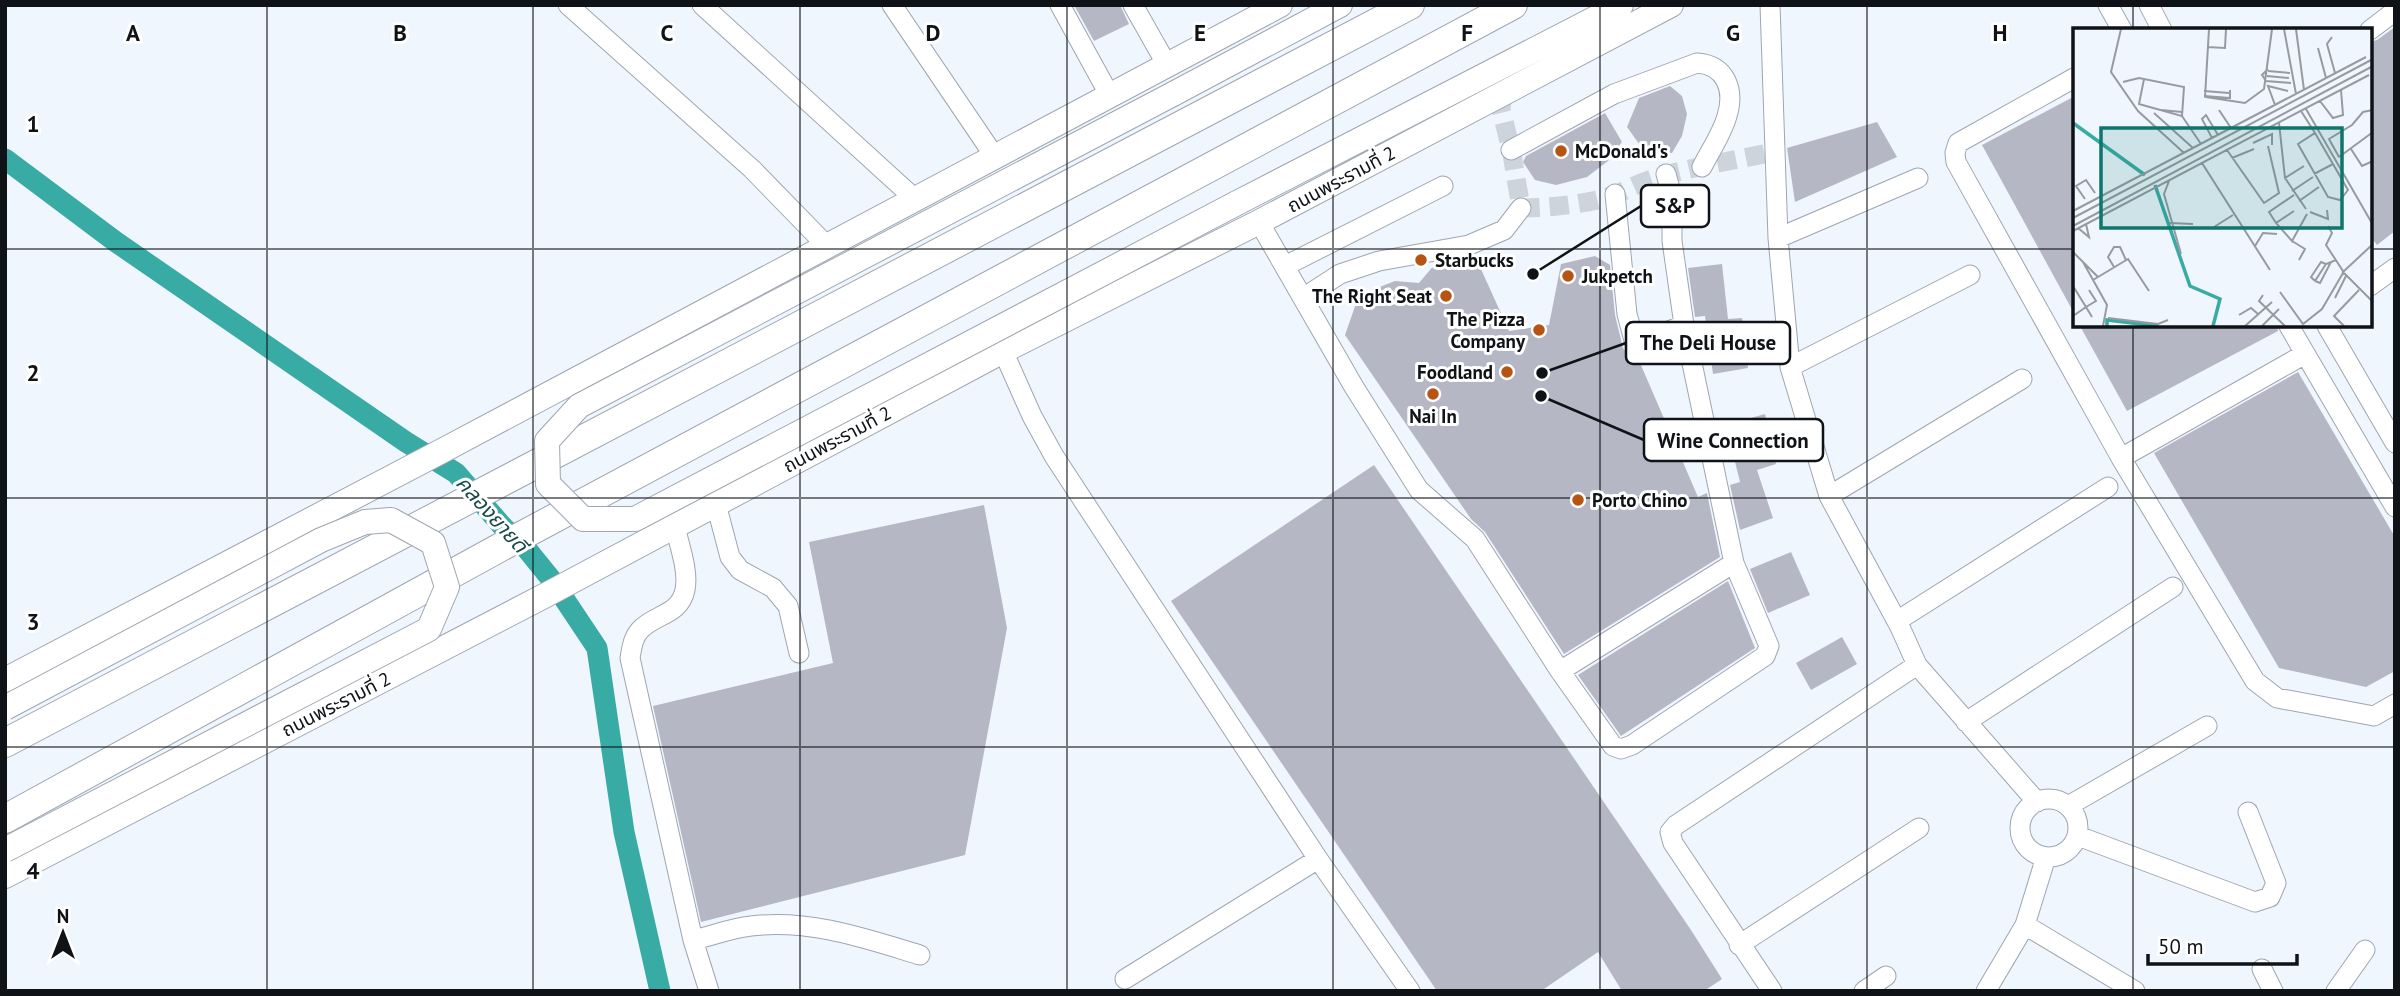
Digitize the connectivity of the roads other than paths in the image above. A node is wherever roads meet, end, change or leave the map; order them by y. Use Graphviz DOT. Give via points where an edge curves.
graph roads {
  1 [pos="568,5"];
  2 [pos="702,5"];
  3 [pos="892,5"];
  4 [pos="1060,5"];
  5 [pos="1133,5"];
  6 [pos="1280,5"];
  7 [pos="1340,5"];
  8 [pos="1410,5"];
  9 [pos="1513,5"];
  10 [pos="1621,5"];
  11 [pos="1671,5"];
  12 [pos="1770,5"];
  13 [pos="2108,5"];
  14 [pos="2149,5"];
  15 [pos="2395,11"];
  16 [pos="2121,28"];
  17 [pos="2161,28"];
  18 [pos="2372,28"];
  19 [pos="1167,65"];
  20 [pos="2073,79"];
  21 [pos="1110,96"];
  22 [pos="1511,150"];
  23 [pos="995,157"];
  24 [pos="1702,167"];
  25 [pos="1666,174"];
  26 [pos="1918,178"];
  27 [pos="1443,186"];
  28 [pos="1615,194"];
  29 [pos="915,199"];
  30 [pos="1521,208"];
  31 [pos="1259,222"];
  32 [pos="1778,239"];
  33 [pos="827,246"];
  34 [pos="1285,266"];
  35 [pos="2395,268"];
  36 [pos="1970,275"];
  37 [pos="2372,285"];
  38 [pos="1303,298"];
  39 [pos="1684,325"];
  40 [pos="2290,327"];
  41 [pos="2328,327"];
  42 [pos="1003,351"];
  43 [pos="2305,354"];
  44 [pos="1790,367"];
  45 [pos="2022,379"];
  46 [pos="2395,443"];
  47 [pos="2121,458"];
  48 [pos="2108,487"];
  49 [pos="1829,496"];
  50 [pos="716,504"];
  51 [pos="2395,507"];
  52 [pos="675,526"];
  53 [pos="1734,563"];
  54 [pos="2173,587"];
  55 [pos="1897,621"];
  56 [pos="799,653"];
  57 [pos="1917,665"];
  58 [pos="1560,671"];
  59 [pos="7,677"];
  60 [pos="2395,704"];
  61 [pos="5,708"];
  62 [pos="1966,722"];
  63 [pos="2207,726"];
  64 [pos="5,743"];
  65 [pos="2037,802"];
  66 [pos="2068,806"];
  67 [pos="2248,812"];
  68 [pos="5,819"];
  69 [pos="1919,828"];
  70 [pos="2077,836"];
  71 [pos="5,850"];
  72 [pos="2046,857"];
  73 [pos="1318,859"];
  74 [pos="5,876"];
  75 [pos="2025,925"];
  76 [pos="693,940"];
  77 [pos="1739,945"];
  78 [pos="2365,950"];
  79 [pos="920,956"];
  80 [pos="2262,969"];
  81 [pos="1886,976"];
  82 [pos="1125,979"];
  83 [pos="709,991"];
  84 [pos="1410,991"];
  85 [pos="1772,991"];
  86 [pos="1864,991"];
  87 [pos="1986,991"];
  88 [pos="2135,991"];
  89 [pos="2273,991"];
  90 [pos="2336,991"];
  1 -- 33 [label="street" via="752,169"];
  2 -- 29 [label="street"];
  3 -- 23 [label="street"];
  4 -- 21 [label="street"];
  5 -- 19 [label="street"];
  6 -- 19 [label="main road"];
  7 -- 10 [label="main road, bridge" via="579,406 547,440 548,484 583,519 635,519"];
  8 -- 64 [label="highway"];
  9 -- 68 [label="highway"];
  11 -- 31 [label="main road, ถนนพระรามที่ 2"];
  12 -- 32 [label="street"];
  13 -- 16 [label="street"];
  14 -- 17 [label="street"];
  15 -- 18 [label="street"];
  19 -- 21 [label="main road"];
  20 -- 47 [label="street" via="1958,143 1956,162"];
  21 -- 23 [label="main road"];
  22 -- 24 [label="street" via="1614,94 1697,63 1710,64 1724,75 1729,96 1727,116"];
  23 -- 29 [label="main road"];
  25 -- 39 [label="street"];
  26 -- 32 [label="street"];
  27 -- 34 [label="street"];
  28 -- 39 [label="street" via="1634,344"];
  29 -- 33 [label="main road"];
  30 -- 38 [label="street" via="1504,230 1469,245 1379,261 1340,274"];
  31 -- 34 [label="street"];
  31 -- 42 [label="main road, ถนนพระรามที่ 2"];
  32 -- 44 [label="street"];
  33 -- 59 [label="main road"];
  34 -- 38 [label="street"];
  35 -- 37 [label="street"];
  36 -- 44 [label="street"];
  38 -- 58 [label="street" via="1419,489 1475,539"];
  39 -- 53 [label="street"];
  40 -- 43 [label="street"];
  41 -- 46 [label="street"];
  42 -- 50 [label="main road, ถนนพระรามที่ 2"];
  42 -- 73 [label="street" via="1054,456"];
  43 -- 47 [label="street"];
  43 -- 51 [label="street"];
  44 -- 49 [label="street"];
  45 -- 49 [label="street"];
  47 -- 60 [label="street" via="2255,681 2277,698 2374,716"];
  48 -- 55 [label="street"];
  49 -- 55 [label="street"];
  50 -- 52 [label="main road, ถนนพระรามที่ 2"];
  50 -- 56 [label="street" via="730,557 740,570 773,588 788,606"];
  52 -- 74 [label="main road, ถนนพระรามที่ 2"];
  52 -- 76 [label="street" via="686,589 680,604 642,628 633,640 630,658"];
  53 -- 58 [label="street"];
  53 -- 58 [label="street" via="1768,652 1632,746 1613,747"];
  54 -- 62 [label="street"];
  55 -- 57 [label="street"];
  57 -- 62 [label="street"];
  57 -- 77 [label="street" via="1670,832"];
  61 -- 71 [label="main road, bridge" via="321,540 365,522 391,520 433,543 447,587 429,629"];
  62 -- 65 [label="street"];
  63 -- 66 [label="street"];
  65 -- 66 [label="street" via="2053,799"];
  65 -- 72 [label="street" via="2024,814 2021,832 2029,849"];
  66 -- 70 [label="street" via="2077,820"];
  67 -- 70 [label="street" via="2276,884 2270,897 2255,902"];
  69 -- 77 [label="street"];
  70 -- 72 [label="street" via="2069,850"];
  72 -- 75 [label="street"];
  73 -- 82 [label="street"];
  73 -- 84 [label="street"];
  75 -- 87 [label="street"];
  75 -- 88 [label="street"];
  76 -- 79 [label="street" via="749,926 807,925"];
  76 -- 83 [label="street"];
  77 -- 85 [label="street"];
  78 -- 90 [label="street"];
  80 -- 89 [label="street"];
  81 -- 86 [label="street"];
}
